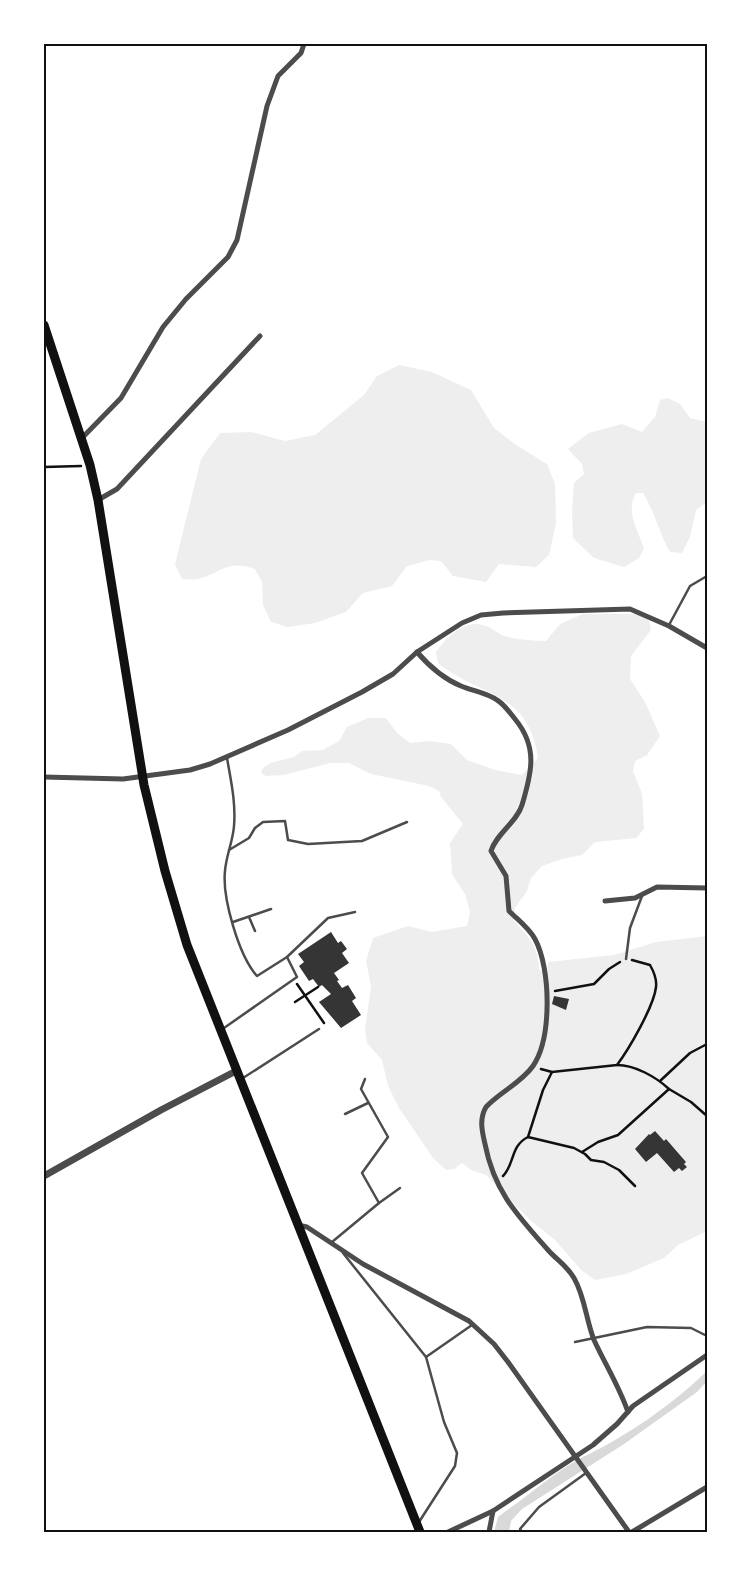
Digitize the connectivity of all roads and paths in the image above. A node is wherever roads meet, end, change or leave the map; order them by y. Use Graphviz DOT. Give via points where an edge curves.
graph roads {
  1 [pos="304,44"];
  2 [pos="44,325"];
  3 [pos="260,336"];
  4 [pos="81,439"];
  5 [pos="90,465"];
  6 [pos="44,468"];
  7 [pos="98,500"];
  8 [pos="707,576"];
  9 [pos="668,626"];
  10 [pos="707,648"];
  11 [pos="417,652"];
  12 [pos="227,758"];
  13 [pos="44,777"];
  14 [pos="143,777"];
  15 [pos="407,822"];
  16 [pos="229,850"];
  17 [pos="707,888"];
  18 [pos="642,896"];
  19 [pos="605,901"];
  20 [pos="271,909"];
  21 [pos="355,912"];
  22 [pos="249,916"];
  23 [pos="233,922"];
  24 [pos="255,931"];
  25 [pos="287,957"];
  26 [pos="626,959"];
  27 [pos="293,979"];
  28 [pos="318,987"];
  29 [pos="548,992"];
  30 [pos="304,995"];
  31 [pos="294,1002"];
  32 [pos="319,1029"];
  33 [pos="220,1030"];
  34 [pos="707,1044"];
  35 [pos="617,1065"];
  36 [pos="533,1066"];
  37 [pos="552,1072"];
  38 [pos="238,1076"];
  39 [pos="366,1079"];
  40 [pos="660,1081"];
  41 [pos="669,1089"];
  42 [pos="368,1102"];
  43 [pos="345,1114"];
  44 [pos="707,1116"];
  45 [pos="528,1137"];
  46 [pos="582,1152"];
  47 [pos="44,1176"];
  48 [pos="496,1182"];
  49 [pos="635,1186"];
  50 [pos="400,1188"];
  51 [pos="379,1203"];
  52 [pos="297,1226"];
  53 [pos="331,1244"];
  54 [pos="342,1252"];
  55 [pos="474,1324"];
  56 [pos="707,1336"];
  57 [pos="594,1339"];
  58 [pos="575,1342"];
  59 [pos="707,1355"];
  60 [pos="426,1357"];
  61 [pos="628,1412"];
  62 [pos="576,1458"];
  63 [pos="584,1471"];
  64 [pos="707,1487"];
  65 [pos="493,1511"];
  66 [pos="419,1528"];
  67 [pos="448,1532"];
  68 [pos="489,1532"];
  69 [pos="522,1532"];
  70 [pos="631,1532"];
  1 -- 4 [label="street" via="301,52 278,76 267,106 237,240 228,257 162,327 122,398"];
  2 -- 4 [label="highway"];
  3 -- 7 [label="street" via="117,489"];
  4 -- 5 [label="highway"];
  5 -- 6 [label="path"];
  5 -- 7 [label="highway"];
  7 -- 14 [label="highway"];
  8 -- 9 [label="lane" via="690,586"];
  9 -- 10 [label="street"];
  9 -- 11 [label="street" via="630,609 503,613 471,618"];
  11 -- 12 [label="street" via="393,674 362,692"];
  11 -- 29 [label="street" via="429,666 449,680 498,700 529,740 532,760 522,805 491,851 506,876 509,911 528,929 539,947"];
  12 -- 14 [label="street" via="190,770"];
  12 -- 16 [label="lane" via="235,811"];
  13 -- 14 [label="street"];
  14 -- 33 [label="highway" via="165,871 187,945"];
  15 -- 16 [label="lane" via="362,841 308,844 288,840 285,821 264,822 249,838"];
  16 -- 23 [label="lane" via="225,888"];
  17 -- 18 [label="street" via="656,887"];
  18 -- 19 [label="street"];
  18 -- 26 [label="lane" via="630,928"];
  20 -- 22 [label="lane"];
  21 -- 25 [label="lane" via="328,918"];
  22 -- 23 [label="lane"];
  22 -- 24 [label="lane"];
  23 -- 25 [label="lane" via="251,969 257,976"];
  25 -- 27 [label="lane" via="296,977"];
  26 -- 29 [label="path" via="614,965 594,984"];
  26 -- 35 [label="path" via="650,964 656,990 639,1030"];
  27 -- 30 [label="path"];
  27 -- 33 [label="lane"];
  28 -- 30 [label="path"];
  29 -- 36 [label="street" via="541,1044"];
  30 -- 31 [label="path"];
  30 -- 32 [label="path" via="325,1025"];
  32 -- 38 [label="lane"];
  33 -- 38 [label="highway"];
  34 -- 40 [label="path" via="690,1052"];
  35 -- 37 [label="path"];
  35 -- 40 [label="path" via="625,1065"];
  36 -- 37 [label="path"];
  36 -- 48 [label="street" via="492,1101 483,1113 482,1129"];
  37 -- 45 [label="path" via="542,1090"];
  38 -- 47 [label="street" via="161,1110"];
  38 -- 52 [label="highway"];
  39 -- 42 [label="lane" via="361,1089"];
  40 -- 41 [label="path"];
  41 -- 44 [label="path"];
  41 -- 46 [label="path" via="618,1135"];
  42 -- 43 [label="lane"];
  42 -- 51 [label="lane" via="388,1138 362,1174"];
  45 -- 46 [label="path"];
  45 -- 48 [label="path" via="516,1146 507,1172"];
  46 -- 49 [label="path" via="591,1160 612,1166"];
  48 -- 57 [label="street" via="502,1196 574,1279"];
  50 -- 51 [label="lane"];
  51 -- 53 [label="lane"];
  52 -- 53 [label="street" via="307,1227"];
  52 -- 66 [label="highway"];
  53 -- 54 [label="street"];
  54 -- 55 [label="street"];
  54 -- 60 [label="lane"];
  55 -- 60 [label="lane"];
  55 -- 62 [label="street" via="494,1344"];
  56 -- 57 [label="lane" via="691,1328 647,1327"];
  57 -- 58 [label="lane"];
  57 -- 61 [label="street" via="621,1391"];
  59 -- 61 [label="street"];
  60 -- 66 [label="lane" via="444,1422 457,1453 455,1466"];
  61 -- 62 [label="street"];
  62 -- 63 [label="street"];
  62 -- 65 [label="street"];
  63 -- 69 [label="lane" via="539,1507 520,1529"];
  63 -- 70 [label="street"];
  64 -- 70 [label="street"];
  65 -- 67 [label="street"];
  65 -- 68 [label="street"];
}
